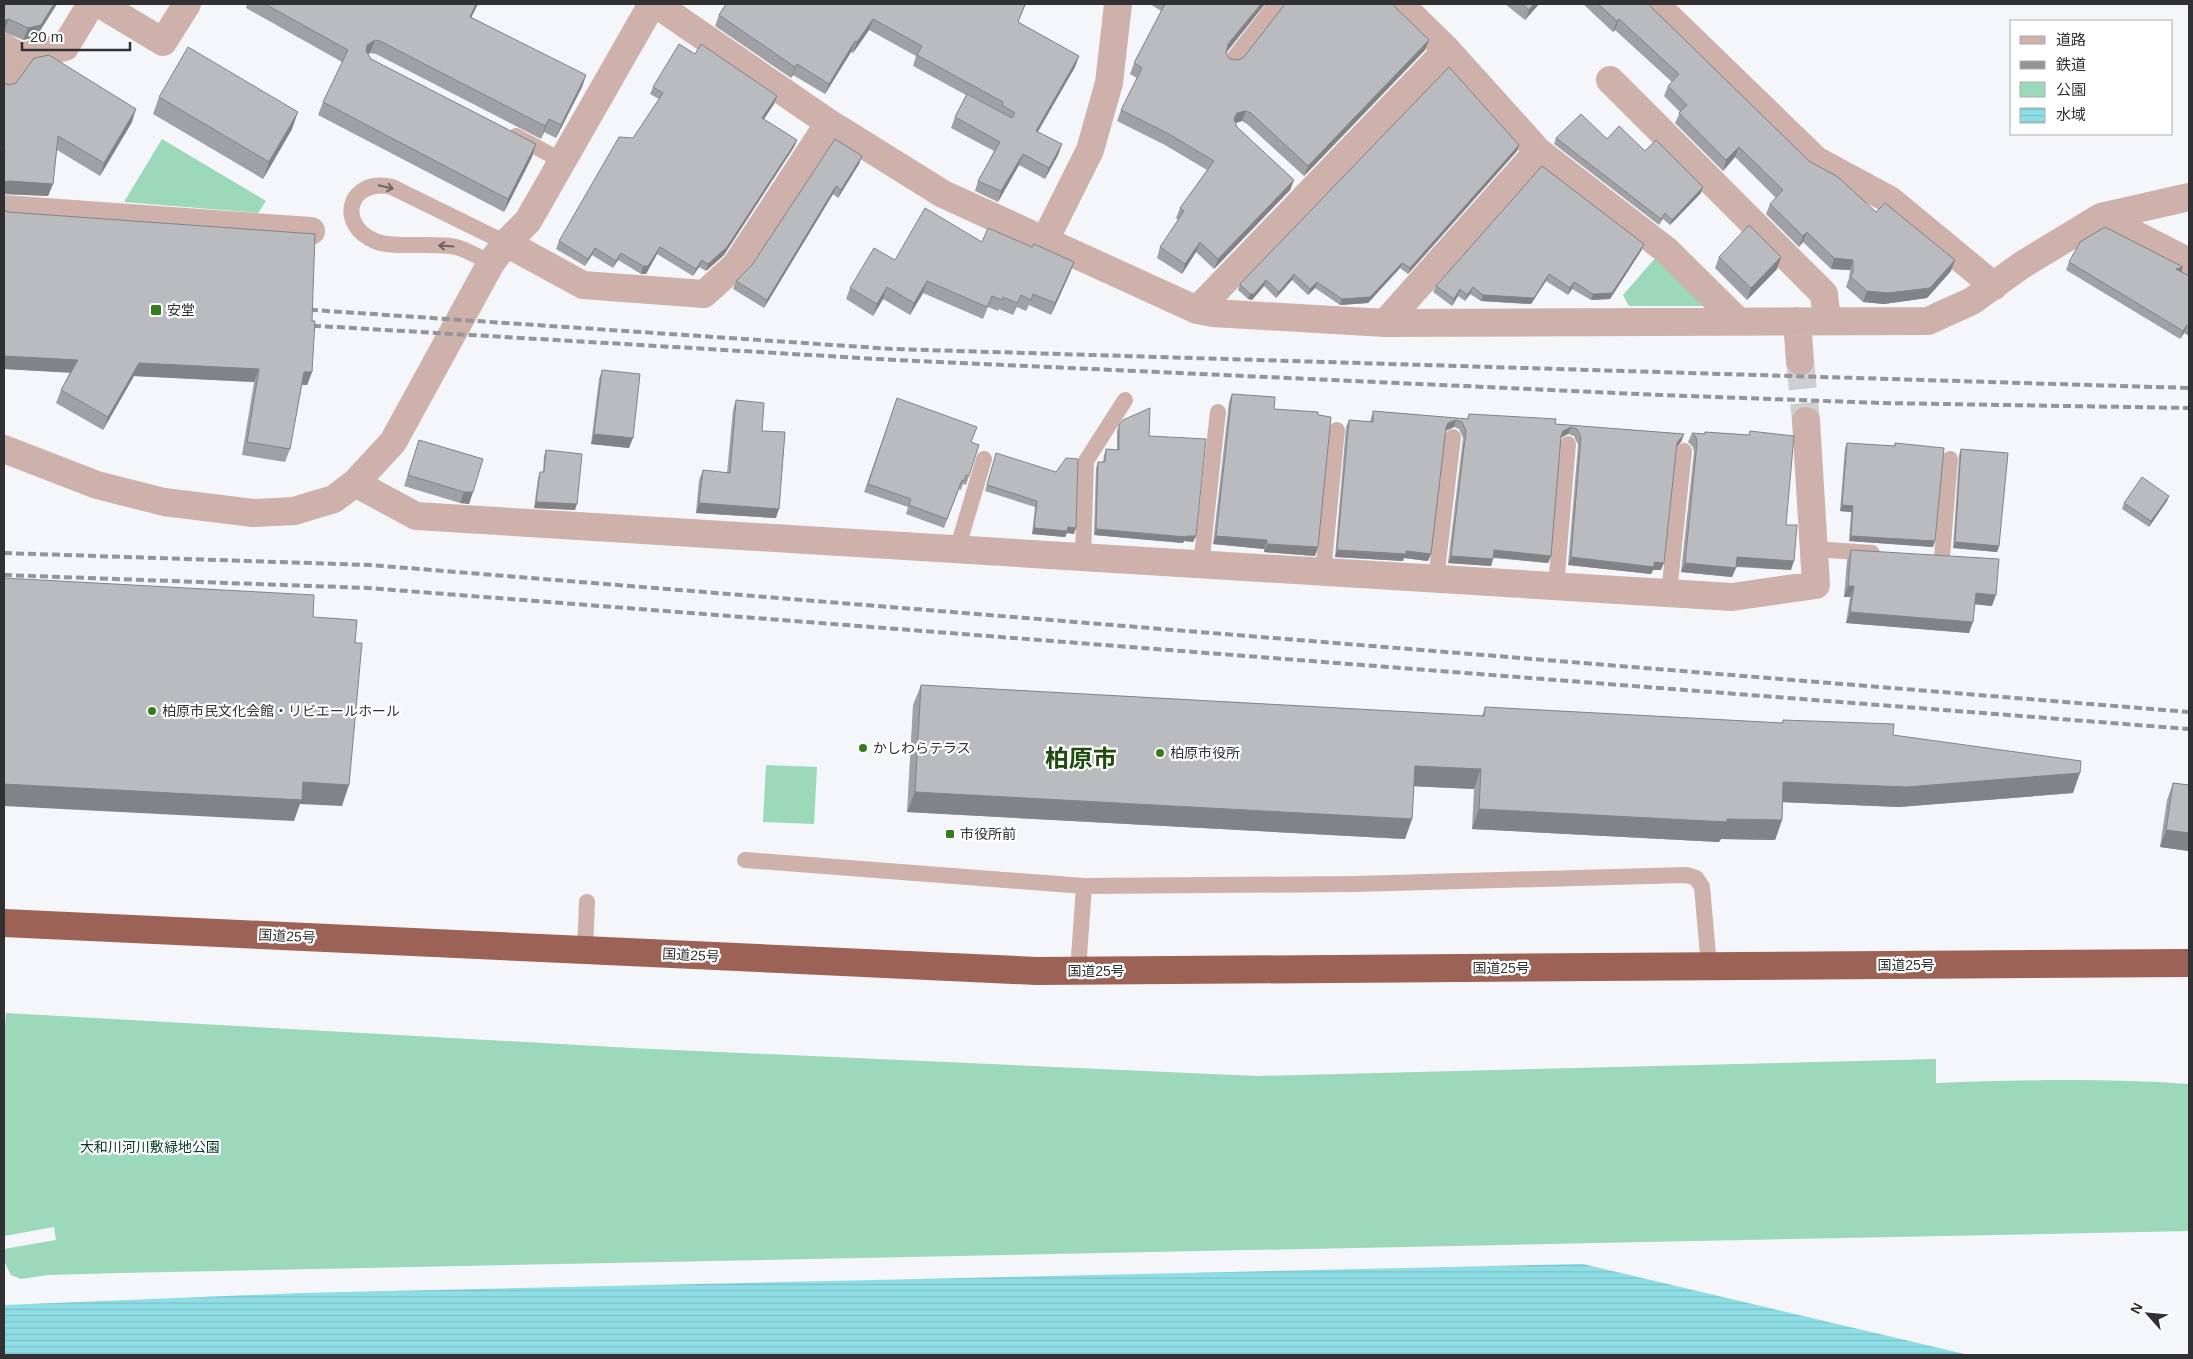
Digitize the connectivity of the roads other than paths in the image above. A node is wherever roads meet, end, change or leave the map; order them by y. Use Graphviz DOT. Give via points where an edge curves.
graph roads {
  1 [pos="91,4"];
  2 [pos="100,4"];
  3 [pos="186,4"];
  4 [pos="1118,4"];
  5 [pos="1276,4"];
  6 [pos="1400,4"];
  7 [pos="1655,4"];
  8 [pos="647,6"];
  9 [pos="1447,50"];
  10 [pos="12,52"];
  11 [pos="1232,61"];
  12 [pos="1610,80"];
  13 [pos="4,82"];
  14 [pos="829,123"];
  15 [pos="502,129"];
  16 [pos="1538,151"];
  17 [pos="562,160"];
  18 [pos="2189,196"];
  19 [pos="4,209"];
  20 [pos="2101,217"];
  21 [pos="311,231"];
  22 [pos="1045,240"];
  23 [pos="499,253"];
  24 [pos="2189,262"];
  25 [pos="1994,286"];
  26 [pos="1197,310"];
  27 [pos="1738,321"];
  28 [pos="1797,321"];
  29 [pos="1827,321"];
  30 [pos="1385,322"];
  31 [pos="1800,361"];
  32 [pos="1125,400"];
  33 [pos="1218,412"];
  34 [pos="1806,420"];
  35 [pos="1337,430"];
  36 [pos="1453,437"];
  37 [pos="1568,444"];
  38 [pos="4,450"];
  39 [pos="1684,451"];
  40 [pos="984,459"];
  41 [pos="1950,459"];
  42 [pos="355,483"];
  43 [pos="1814,549"];
  44 [pos="957,550"];
  45 [pos="1893,554"];
  46 [pos="1922,556"];
  47 [pos="1083,557"];
  48 [pos="1942,557"];
  49 [pos="1962,559"];
  50 [pos="1201,565"];
  51 [pos="1323,572"];
  52 [pos="1436,579"];
  53 [pos="1556,586"];
  54 [pos="1669,593"];
  55 [pos="745,860"];
  56 [pos="1084,886"];
  57 [pos="587,902"];
  58 [pos="4,923"];
  59 [pos="584,950"];
  60 [pos="2189,963"];
  61 [pos="1709,966"];
  62 [pos="1078,971"];
  1 -- 10 [label="street" via="65,47"];
  2 -- 3 [label="street" via="163,42"];
  4 -- 22 [label="street" via="1109,83 1090,150"];
  5 -- 11 [label="lane"];
  6 -- 9 [label="street"];
  7 -- 25 [label="street" via="1816,160 1890,200"];
  8 -- 14 [label="street"];
  8 -- 17 [label="street"];
  9 -- 16 [label="street"];
  9 -- 26 [label="street" via="1302,188"];
  10 -- 13 [label="street"];
  12 -- 29 [label="street" via="1824,294"];
  14 -- 22 [label="street" via="943,194"];
  14 -- 23 [label="street" via="736,265 704,294 583,286"];
  15 -- 17 [label="lane"];
  16 -- 27 [label="street" via="1666,250"];
  16 -- 30 [label="street"];
  17 -- 23 [label="street" via="528,221"];
  18 -- 20 [label="street"];
  19 -- 21 [label="street"];
  20 -- 24 [label="street"];
  20 -- 25 [label="street"];
  22 -- 26 [label="street"];
  23 -- 23 [label="lane, one-way" via="376,242 356,228 351,214 354,199 364,188 378,184 392,187"];
  23 -- 42 [label="street" via="393,442"];
  25 -- 29 [label="street" via="1972,301 1928,321"];
  26 -- 30 [label="street" via="1213,314"];
  27 -- 28 [label="street"];
  27 -- 30 [label="street"];
  28 -- 29 [label="street"];
  28 -- 31 [label="street"];
  32 -- 47 [label="lane" via="1086,461"];
  33 -- 50 [label="lane"];
  34 -- 43 [label="street"];
  35 -- 51 [label="lane"];
  36 -- 52 [label="lane"];
  37 -- 53 [label="lane"];
  38 -- 42 [label="street" via="97,485 164,502 253,513 294,511 334,499"];
  39 -- 54 [label="lane"];
  40 -- 44 [label="lane"];
  41 -- 48 [label="lane"];
  42 -- 44 [label="street" via="416,516"];
  43 -- 45 [label="lane"];
  43 -- 54 [label="street" via="1816,585 1732,596"];
  44 -- 47 [label="street"];
  46 -- 48 [label="lane"];
  47 -- 50 [label="street"];
  48 -- 49 [label="lane"];
  50 -- 51 [label="street"];
  51 -- 52 [label="street"];
  52 -- 53 [label="street"];
  53 -- 54 [label="street"];
  55 -- 56 [label="lane"];
  56 -- 61 [label="lane" via="1355,884 1686,875 1696,878 1702,887"];
  56 -- 62 [label="lane"];
  57 -- 59 [label="lane"];
  58 -- 59 [label="highway, 国道25号"];
  59 -- 62 [label="highway, 国道25号"];
  60 -- 61 [label="highway, 国道25号"];
  61 -- 62 [label="highway, 国道25号"];
}
